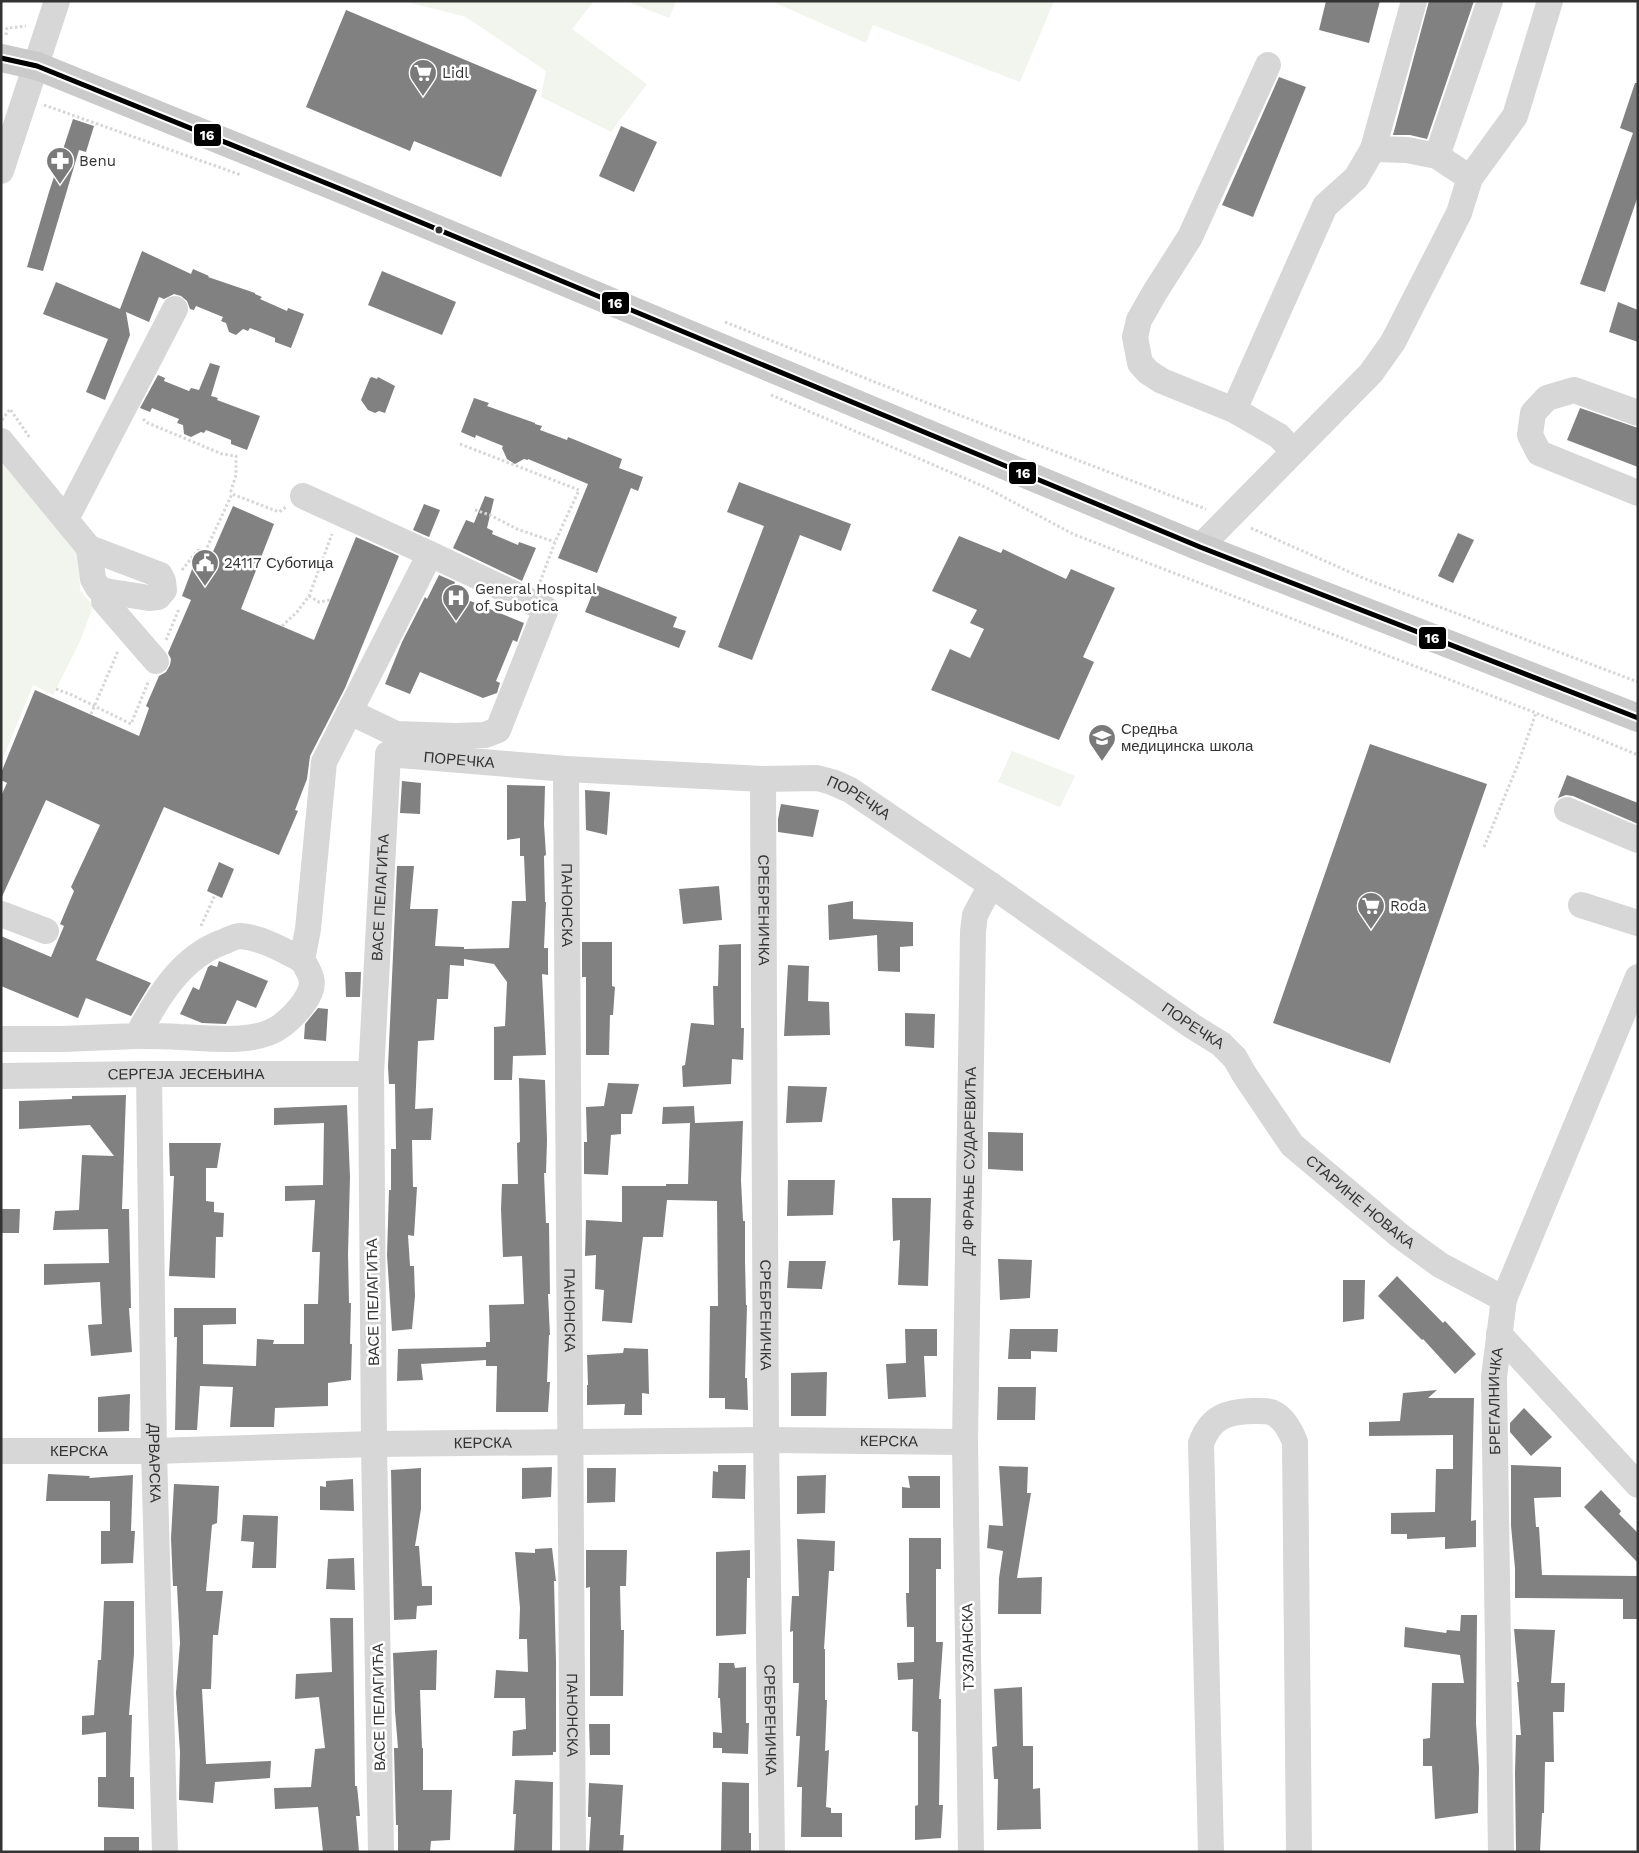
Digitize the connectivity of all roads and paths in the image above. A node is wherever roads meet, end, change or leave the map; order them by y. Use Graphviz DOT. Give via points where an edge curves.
graph roads {
  1 [pos="57,1"];
  2 [pos="1414,1"];
  3 [pos="1490,1"];
  4 [pos="1550,1"];
  5 [pos="40,57"];
  6 [pos="2,58"];
  7 [pos="1268,65"];
  8 [pos="24,98"];
  9 [pos="1373,149"];
  10 [pos="1437,156"];
  11 [pos="1,171"];
  12 [pos="242,176"];
  13 [pos="1470,178"];
  14 [pos="175,309"];
  15 [pos="720,320"];
  16 [pos="764,392"];
  17 [pos="1234,410"];
  18 [pos="1638,412"];
  19 [pos="140,416"];
  20 [pos="1,441"];
  21 [pos="460,444"];
  22 [pos="1292,451"];
  23 [pos="1638,493"];
  24 [pos="232,494"];
  25 [pos="302,496"];
  26 [pos="475,510"];
  27 [pos="336,512"];
  28 [pos="1230,518"];
  29 [pos="66,519"];
  30 [pos="555,542"];
  31 [pos="1200,547"];
  32 [pos="89,548"];
  33 [pos="430,554"];
  34 [pos="160,575"];
  35 [pos="105,591"];
  36 [pos="309,596"];
  37 [pos="330,600"];
  38 [pos="533,602"];
  39 [pos="124,624"];
  40 [pos="282,626"];
  41 [pos="156,662"];
  42 [pos="1638,682"];
  43 [pos="56,689"];
  44 [pos="95,706"];
  45 [pos="350,712"];
  46 [pos="1536,713"];
  47 [pos="91,714"];
  48 [pos="1638,718"];
  49 [pos="388,754"];
  50 [pos="1638,755"];
  51 [pos="566,769"];
  52 [pos="763,779"];
  53 [pos="1567,810"];
  54 [pos="1638,840"];
  55 [pos="1484,847"];
  56 [pos="991,886"];
  57 [pos="1581,905"];
  58 [pos="1,914"];
  59 [pos="1638,923"];
  60 [pos="46,932"];
  61 [pos="302,960"];
  62 [pos="1638,977"];
  63 [pos="137,1036"];
  64 [pos="1,1039"];
  65 [pos="149,1074"];
  66 [pos="371,1074"];
  67 [pos="1244,1074"];
  68 [pos="1,1076"];
  69 [pos="1504,1299"];
  70 [pos="1498,1334"];
  71 [pos="766,1440"];
  72 [pos="571,1442"];
  73 [pos="965,1442"];
  74 [pos="374,1444"];
  75 [pos="1,1451"];
  76 [pos="154,1452"];
  77 [pos="1638,1485"];
  78 [pos="165,1852"];
  79 [pos="381,1852"];
  80 [pos="573,1852"];
  81 [pos="772,1852"];
  82 [pos="971,1852"];
  83 [pos="1211,1852"];
  84 [pos="1299,1852"];
  85 [pos="1501,1852"];
  1 -- 5 [label="street"];
  2 -- 9 [label="street"];
  3 -- 10 [label="street"];
  4 -- 13 [label="street" via="1515,116"];
  5 -- 6 [label="main road"];
  5 -- 6 [label="path" via="28,26 7,28"];
  5 -- 8 [label="street"];
  5 -- 31 [label="main road" via="357,196"];
  7 -- 17 [label="street" via="1190,237 1139,320 1135,337 1140,363 1148,372 1162,381"];
  8 -- 11 [label="street"];
  8 -- 12 [label="path"];
  9 -- 10 [label="street" via="1406,150"];
  9 -- 17 [label="street" via="1356,178 1325,206"];
  10 -- 13 [label="street"];
  13 -- 22 [label="street" via="1459,213 1392,342 1371,373"];
  14 -- 29 [label="street"];
  15 -- 28 [label="path"];
  16 -- 46 [label="path" via="984,487 1073,534"];
  17 -- 22 [label="street" via="1279,436"];
  18 -- 23 [label="street" via="1574,390 1547,398 1533,413 1530,435 1538,453"];
  19 -- 24 [label="path" via="148,423 222,454 236,456"];
  20 -- 29 [label="street"];
  21 -- 30 [label="path" via="579,490"];
  22 -- 28 [label="street"];
  24 -- 25 [label="path" via="279,512"];
  24 -- 34 [label="path" via="204,554 198,550 183,570"];
  25 -- 27 [label="street"];
  26 -- 30 [label="path"];
  27 -- 33 [label="street"];
  27 -- 36 [label="path" via="332,537"];
  28 -- 31 [label="street"];
  28 -- 42 [label="path" via="1363,578"];
  29 -- 32 [label="street"];
  30 -- 38 [label="path"];
  31 -- 48 [label="main road"];
  32 -- 34 [label="street"];
  32 -- 35 [label="street" via="93,580 98,588"];
  33 -- 38 [label="street"];
  33 -- 45 [label="street"];
  34 -- 35 [label="street" via="164,590 158,597"];
  35 -- 39 [label="street" via="104,601"];
  36 -- 37 [label="path" via="319,602"];
  36 -- 40 [label="path"];
  38 -- 45 [label="street" via="546,609 498,730 485,735 462,736 396,734"];
  39 -- 41 [label="street"];
  39 -- 44 [label="path" via="121,642"];
  43 -- 44 [label="path"];
  44 -- 47 [label="path"];
  45 -- 61 [label="street" via="324,762 308,929"];
  46 -- 50 [label="path"];
  46 -- 55 [label="path"];
  49 -- 51 [label="street, ПОРЕЧКА"];
  49 -- 66 [label="street, ВАСЕ ПЕЛАГИЋА"];
  51 -- 52 [label="street, ПОРЕЧКА"];
  51 -- 72 [label="street, ПАНОНСКА"];
  52 -- 56 [label="street, ПОРЕЧКА" via="817,778 850,790"];
  52 -- 71 [label="street, СРЕБРЕНИЧКА"];
  53 -- 54 [label="street"];
  56 -- 67 [label="street, ПОРЕЧКА" via="1221,1044 1235,1058"];
  56 -- 73 [label="street, ДР ФРАЊЕ СУДАРЕВИЋА" via="975,915 973,931"];
  57 -- 59 [label="street"];
  58 -- 60 [label="street"];
  61 -- 63 [label="street" via="257,939 239,936 211,946 191,959 167,985"];
  61 -- 63 [label="street" via="312,974 313,986 296,1013 280,1028 263,1034 218,1040"];
  62 -- 69 [label="street, БРЕГАЛНИЧКА"];
  63 -- 64 [label="street"];
  65 -- 66 [label="street, СЕРГЕЈА ЈЕСЕЊИНА"];
  65 -- 68 [label="street, СЕРГЕЈА ЈЕСЕЊИНА"];
  65 -- 76 [label="street, ДРВАРСКА"];
  66 -- 74 [label="street, ВАСЕ ПЕЛАГИЋА"];
  67 -- 69 [label="street, СТАРИНЕ НОВАКА" via="1292,1145 1440,1265"];
  69 -- 70 [label="street, БРЕГАЛНИЧКА"];
  70 -- 77 [label="street"];
  70 -- 85 [label="street, БРЕГАЛНИЧКА" via="1494,1377"];
  71 -- 72 [label="street, КЕРСКА"];
  71 -- 73 [label="street, КЕРСКА"];
  71 -- 81 [label="street, СРЕБРЕНИЧКА"];
  72 -- 74 [label="street, КЕРСКА"];
  72 -- 80 [label="street, ПАНОНСКА"];
  73 -- 82 [label="street, ТУЗЛАНСКА"];
  74 -- 76 [label="street, КЕРСКА"];
  74 -- 79 [label="street, ВАСЕ ПЕЛАГИЋА"];
  75 -- 76 [label="street, КЕРСКА"];
  76 -- 78 [label="street, ДРВАРСКА"];
  83 -- 84 [label="street" via="1200,1443 1205,1433 1224,1414 1264,1411 1275,1413 1295,1442"];
}
